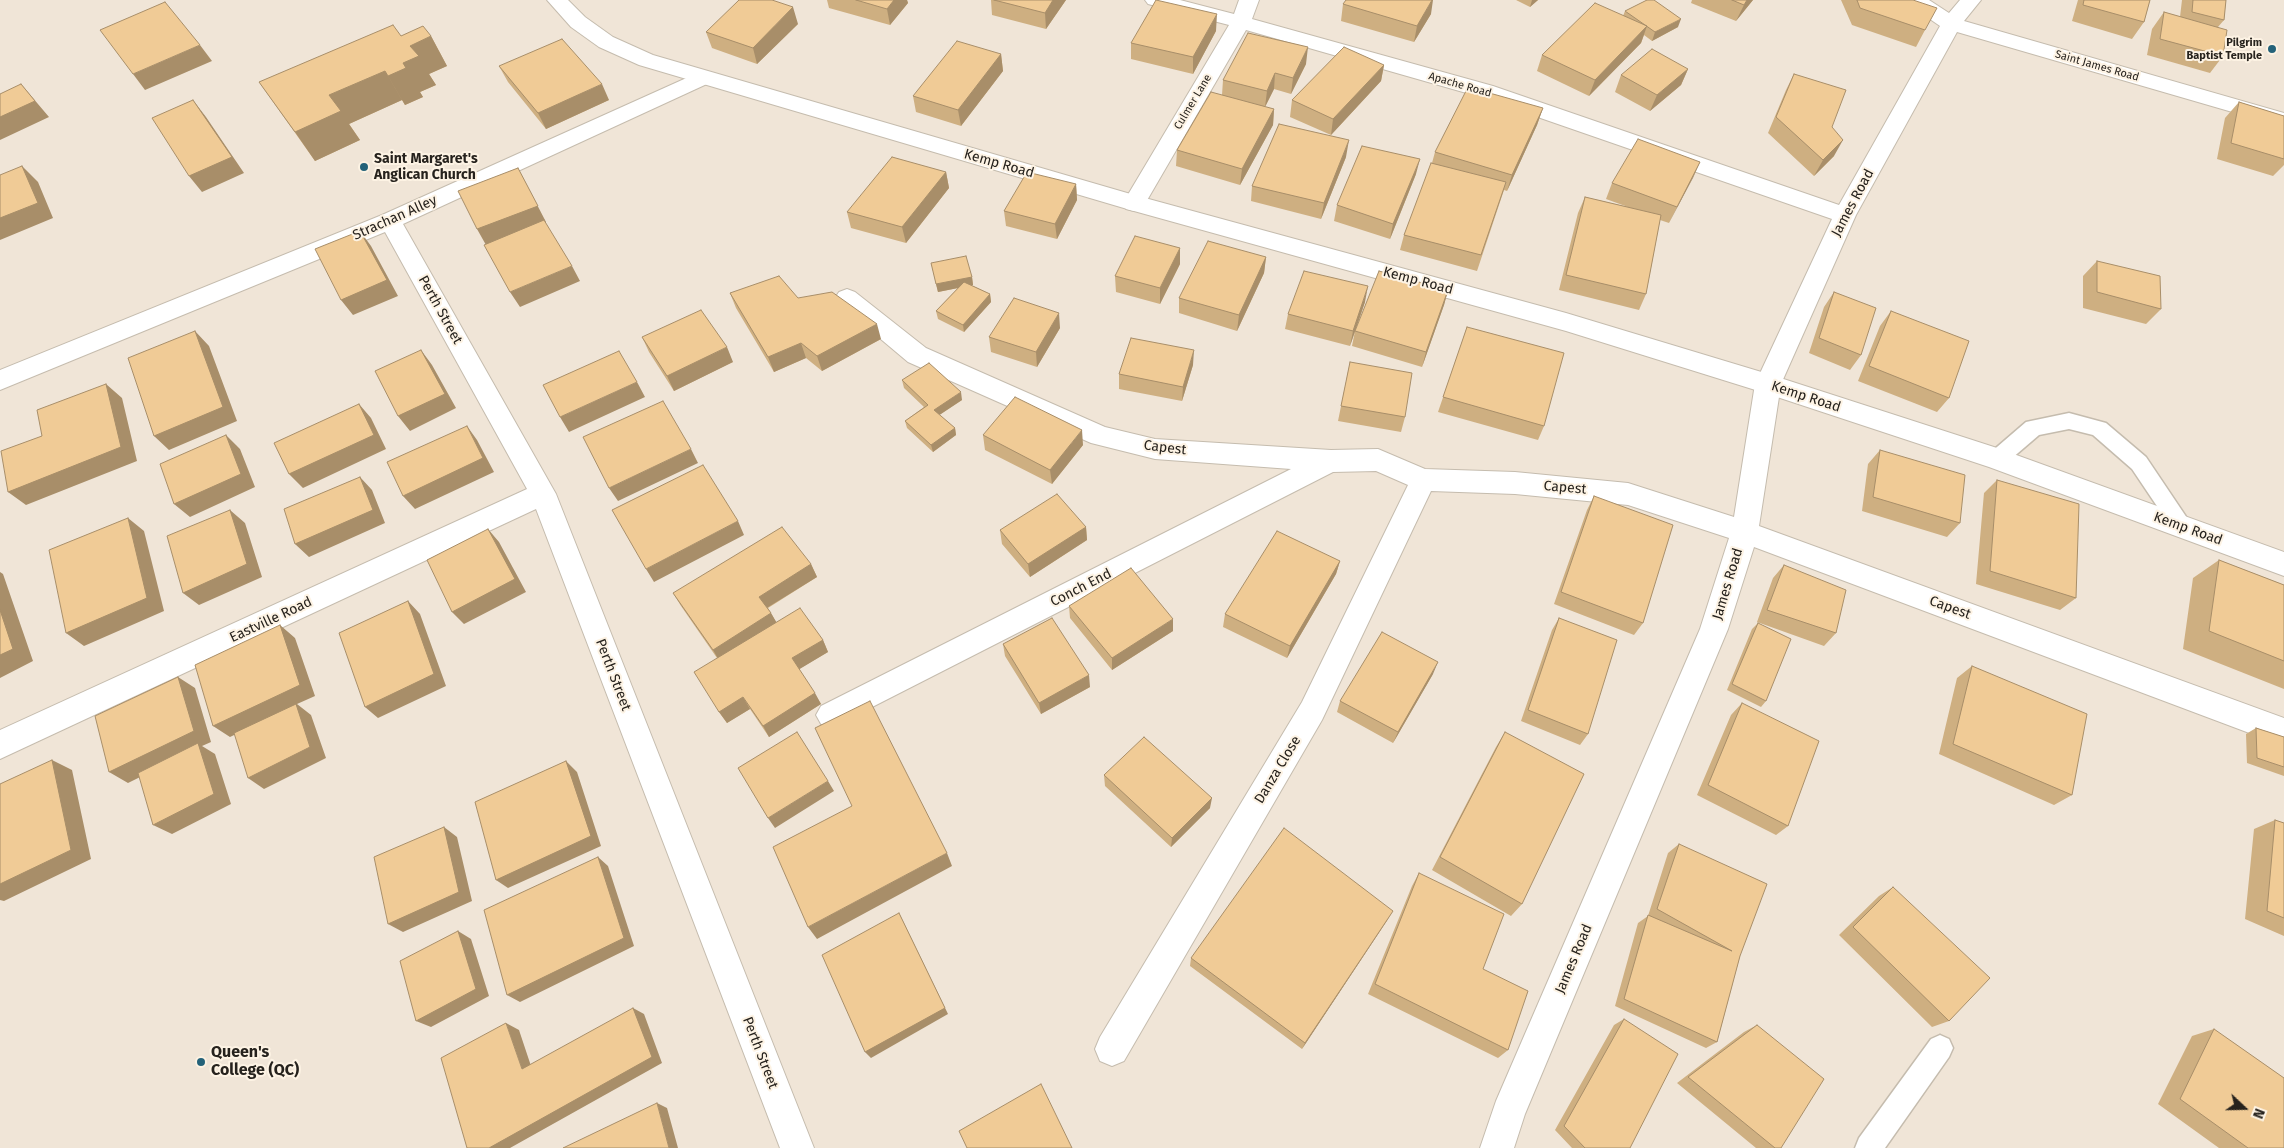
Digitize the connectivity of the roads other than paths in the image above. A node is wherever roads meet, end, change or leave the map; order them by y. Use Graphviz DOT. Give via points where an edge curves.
graph roads {
  1 [pos="556,0"];
  2 [pos="1249,0"];
  3 [pos="1915,0"];
  4 [pos="1971,0"];
  5 [pos="1165,1"];
  6 [pos="1241,22"];
  7 [pos="1951,24"];
  8 [pos="702,78"];
  9 [pos="2284,120"];
  10 [pos="1134,203"];
  11 [pos="1845,215"];
  12 [pos="390,221"];
  13 [pos="847,298"];
  14 [pos="0,380"];
  15 [pos="1768,384"];
  16 [pos="1997,459"];
  17 [pos="1331,461"];
  18 [pos="1424,480"];
  19 [pos="543,494"];
  20 [pos="2182,527"];
  21 [pos="1745,532"];
  22 [pos="2284,564"];
  23 [pos="831,715"];
  24 [pos="2284,732"];
  25 [pos="0,745"];
  26 [pos="1940,1048"];
  27 [pos="1112,1049"];
  28 [pos="798,1148"];
  29 [pos="1498,1148"];
  30 [pos="1869,1148"];
  1 -- 8 [label="street, Kemp Road" via="578,22 606,42 646,60"];
  2 -- 6 [label="street, Culmer Lane"];
  3 -- 7 [label="street, Saint James Road"];
  4 -- 7 [label="street, James Road"];
  5 -- 6 [label="street, Apache Road"];
  6 -- 10 [label="street, Culmer Lane"];
  6 -- 11 [label="street, Apache Road" via="1485,92"];
  7 -- 9 [label="street, Saint James Road"];
  7 -- 11 [label="street, James Road"];
  8 -- 10 [label="street, Kemp Road"];
  8 -- 12 [label="street, Strachan Alley"];
  10 -- 15 [label="street, Kemp Road" via="1566,322"];
  11 -- 15 [label="street, James Road"];
  12 -- 14 [label="street, Strachan Alley"];
  12 -- 19 [label="street, Perth Street"];
  13 -- 17 [label="street, Capest" via="917,355 1100,436 1155,450"];
  15 -- 16 [label="street, Kemp Road"];
  15 -- 21 [label="street, James Road"];
  16 -- 20 [label="street, Kemp Road"];
  16 -- 20 [label="lane" via="2032,428 2069,421 2099,430 2139,463"];
  17 -- 18 [label="street, Capest" via="1378,460"];
  17 -- 23 [label="street, Conch End"];
  18 -- 21 [label="street, Capest" via="1515,483 1628,494"];
  18 -- 27 [label="street, Danza Close" via="1312,711"];
  19 -- 25 [label="street, Eastville Road"];
  19 -- 28 [label="street, Perth Street"];
  20 -- 22 [label="street, Kemp Road"];
  21 -- 24 [label="street, Capest"];
  21 -- 29 [label="street, James Road" via="1714,629 1508,1113"];
  26 -- 30 [label="lane"];
}
